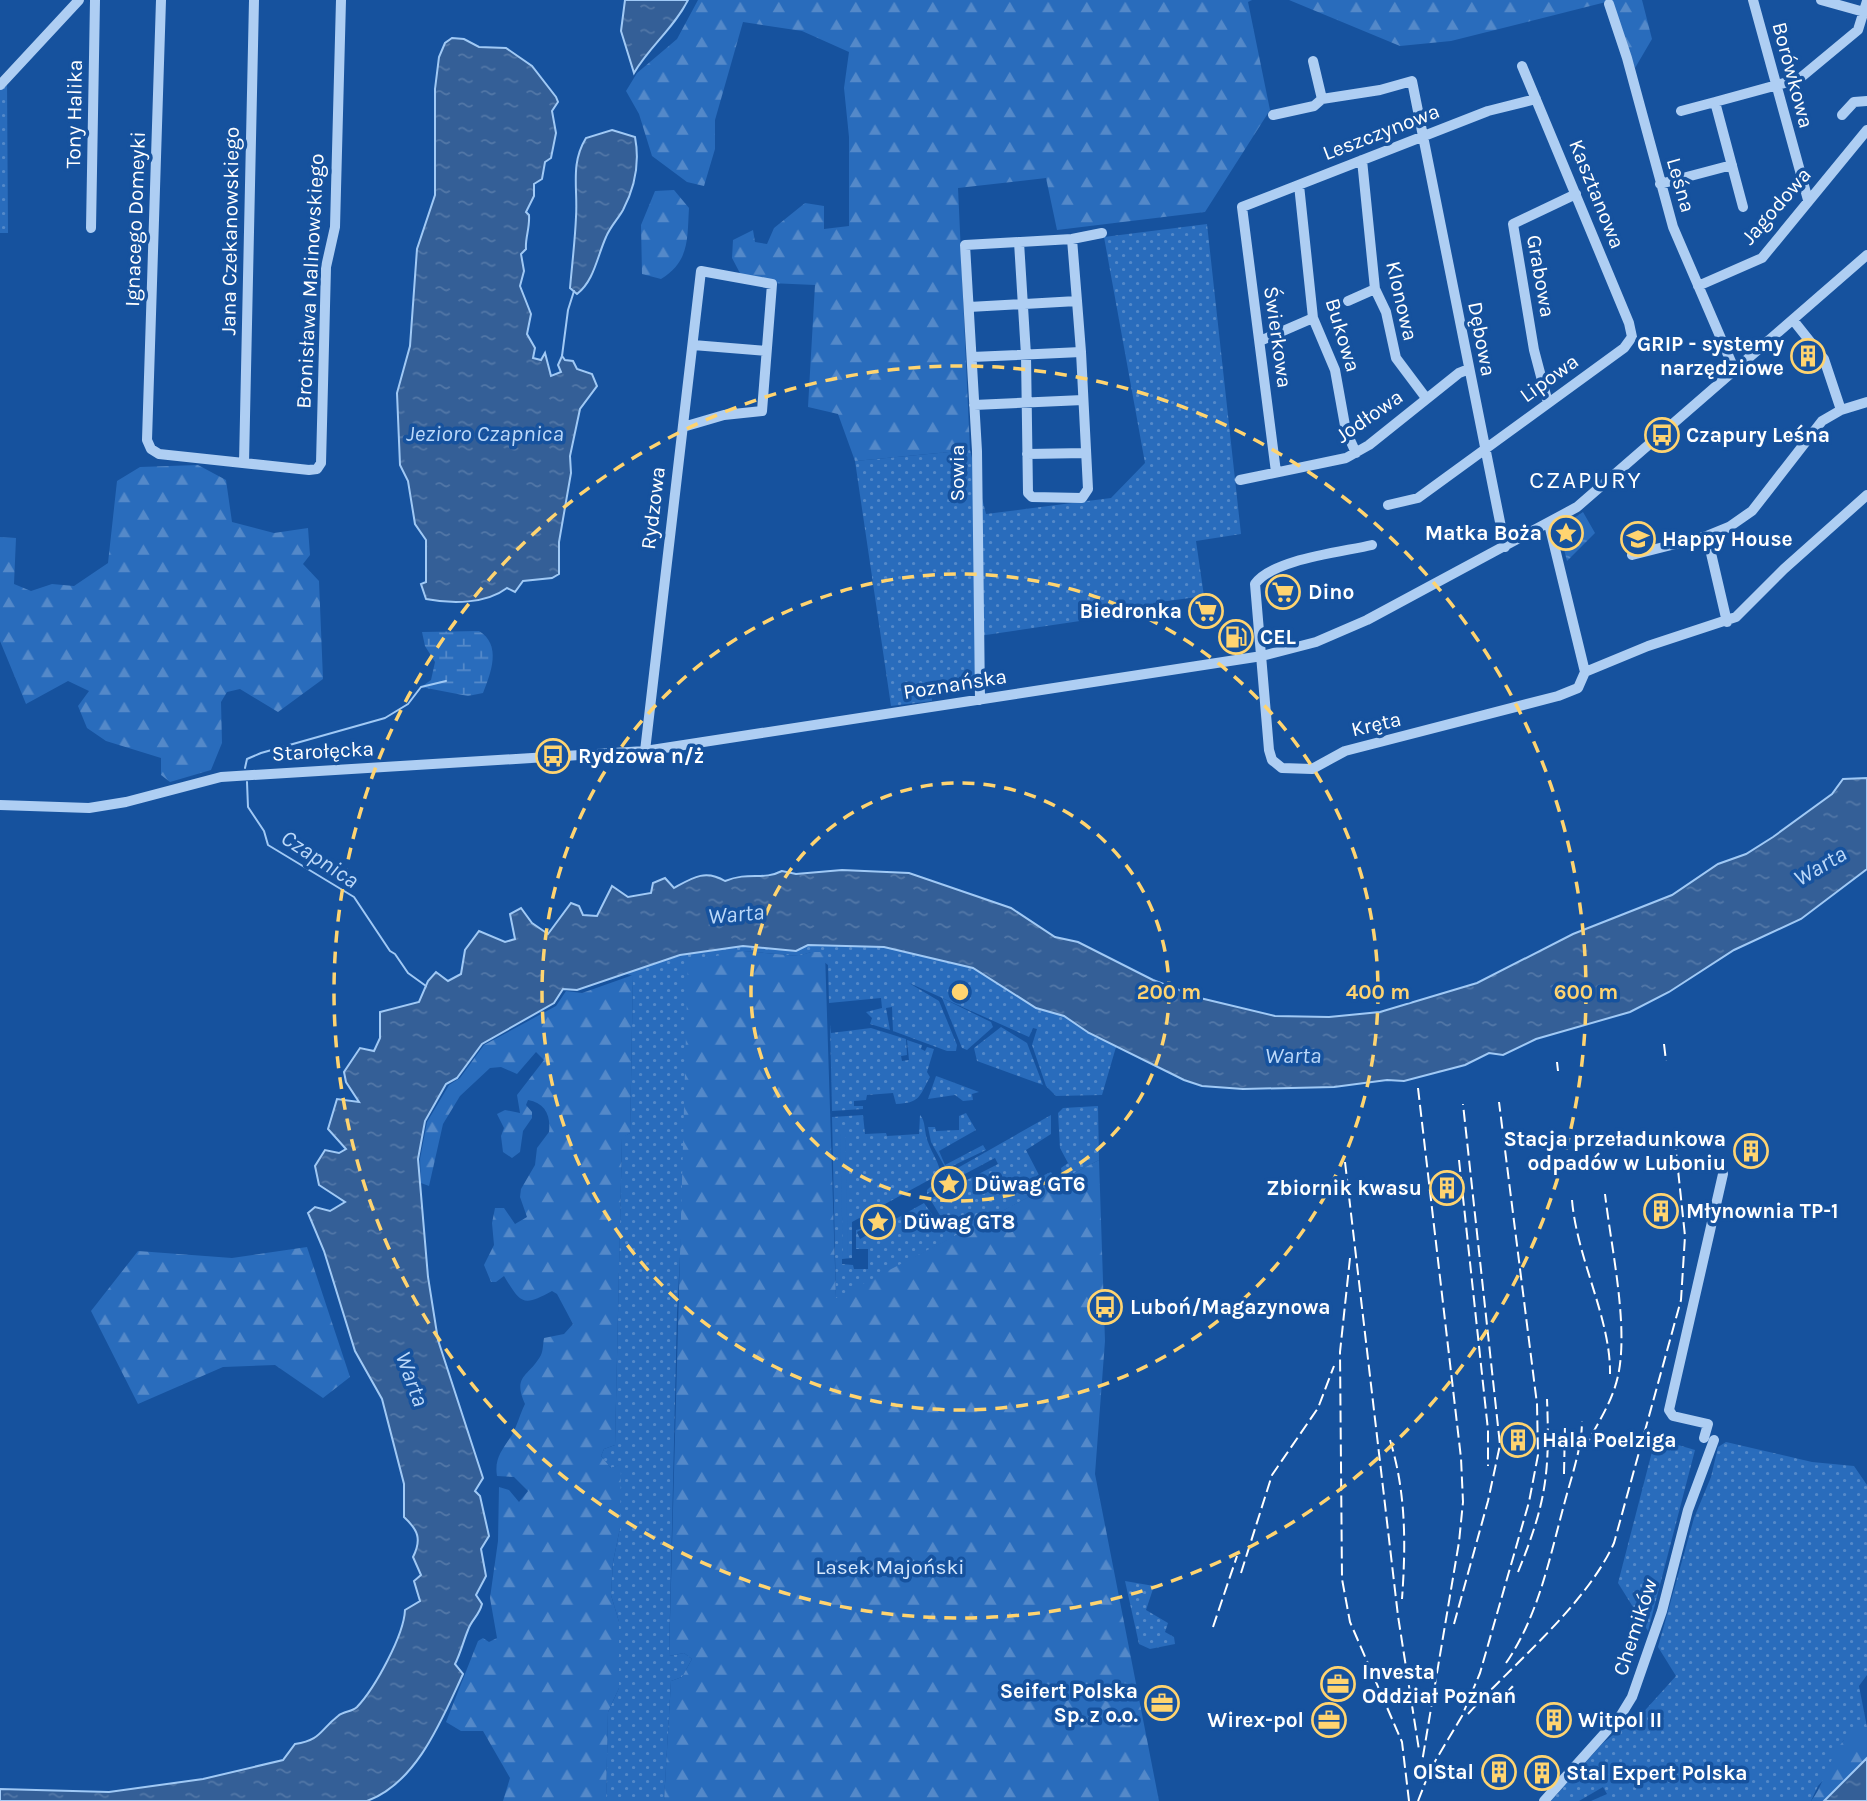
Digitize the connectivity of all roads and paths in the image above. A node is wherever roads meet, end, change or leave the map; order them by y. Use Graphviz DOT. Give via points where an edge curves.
graph roads {
  1 [pos="79,0"];
  2 [pos="95,0"];
  3 [pos="161,0"];
  4 [pos="254,0"];
  5 [pos="341,0"];
  6 [pos="1753,0"];
  7 [pos="1821,0"];
  8 [pos="1609,4"];
  9 [pos="1865,7"];
  10 [pos="1313,61"];
  11 [pos="1522,66"];
  12 [pos="0,85"];
  13 [pos="1775,85"];
  14 [pos="1321,99"];
  15 [pos="1536,99"];
  16 [pos="1867,101"];
  17 [pos="1715,102"];
  18 [pos="1681,111"];
  19 [pos="1273,115"];
  20 [pos="1842,116"];
  21 [pos="1867,130"];
  22 [pos="1423,139"];
  23 [pos="1362,160"];
  24 [pos="1732,165"];
  25 [pos="1660,184"];
  26 [pos="1299,185"];
  27 [pos="1576,194"];
  28 [pos="1808,200"];
  29 [pos="1242,207"];
  30 [pos="1743,207"];
  31 [pos="91,228"];
  32 [pos="1102,233"];
  33 [pos="1072,239"];
  34 [pos="1019,242"];
  35 [pos="1867,255"];
  36 [pos="1698,286"];
  37 [pos="1375,289"];
  38 [pos="1077,301"];
  39 [pos="1349,301"];
  40 [pos="1023,304"];
  41 [pos="969,307"];
  42 [pos="1313,318"];
  43 [pos="1793,320"];
  44 [pos="1632,337"];
  45 [pos="1260,341"];
  46 [pos="698,346"];
  47 [pos="766,351"];
  48 [pos="1081,352"];
  49 [pos="1026,355"];
  50 [pos="972,357"];
  51 [pos="1469,369"];
  52 [pos="1735,371"];
  53 [pos="1426,398"];
  54 [pos="1083,400"];
  55 [pos="1548,402"];
  56 [pos="1867,402"];
  57 [pos="1027,403"];
  58 [pos="974,405"];
  59 [pos="1841,410"];
  60 [pos="688,426"];
  61 [pos="147,440"];
  62 [pos="1485,448"];
  63 [pos="1086,453"];
  64 [pos="1356,453"];
  65 [pos="1027,454"];
  66 [pos="244,463"];
  67 [pos="1276,472"];
  68 [pos="1240,480"];
  69 [pos="1867,495"];
  70 [pos="1388,505"];
  71 [pos="1549,524"];
  72 [pos="1707,536"];
  73 [pos="1372,545"];
  74 [pos="1506,547"];
  75 [pos="1632,555"];
  76 [pos="1727,622"];
  77 [pos="1262,656"];
  78 [pos="1585,672"];
  79 [pos="980,700"];
  80 [pos="649,750"];
  81 [pos="0,805"];
  82 [pos="1723,1174"];
  83 [pos="1544,1801"];
  1 -- 12 [label="street"];
  2 -- 31 [label="street, Tony Halika"];
  3 -- 61 [label="street, Ignacego Domeyki"];
  4 -- 66 [label="street, Jana Czekanowskiego"];
  5 -- 66 [label="street, Bronisława Malinowskiego" via="335,227 326,267 321,463 309,470"];
  6 -- 13 [label="street, Borówkowa"];
  7 -- 9 [label="street"];
  8 -- 25 [label="street, Leśna"];
  9 -- 13 [label="street" via="1858,30 1799,79"];
  10 -- 14 [label="street"];
  11 -- 15 [label="street, Kasztanowa"];
  13 -- 17 [label="street"];
  13 -- 28 [label="street, Borówkowa"];
  14 -- 19 [label="street" via="1314,106"];
  14 -- 22 [label="street, Dębowa" via="1412,81"];
  15 -- 22 [label="street, Leszczynowa" via="1489,111"];
  15 -- 27 [label="street, Kasztanowa"];
  16 -- 20 [label="street" via="1854,102"];
  17 -- 18 [label="street"];
  17 -- 24 [label="street"];
  21 -- 28 [label="street, Jagodowa"];
  22 -- 23 [label="street, Leszczynowa"];
  22 -- 51 [label="street, Dębowa"];
  23 -- 26 [label="street, Leszczynowa"];
  23 -- 37 [label="street, Klonowa"];
  24 -- 25 [label="street"];
  24 -- 30 [label="street"];
  25 -- 36 [label="street, Leśna"];
  26 -- 29 [label="street, Leszczynowa"];
  26 -- 42 [label="street, Bukowa"];
  27 -- 44 [label="street, Kasztanowa"];
  27 -- 55 [label="street, Grabowa" via="1513,224 1534,350"];
  28 -- 36 [label="street, Jagodowa" via="1762,258"];
  29 -- 45 [label="street, Świerkowa"];
  32 -- 33 [label="street"];
  33 -- 34 [label="street"];
  33 -- 38 [label="street"];
  34 -- 40 [label="street"];
  34 -- 41 [label="street, Sowia" via="965,246"];
  35 -- 43 [label="street, Poznańska"];
  36 -- 52 [label="street, Leśna"];
  37 -- 39 [label="street"];
  37 -- 53 [label="street, Klonowa" via="1399,363"];
  38 -- 40 [label="street"];
  38 -- 48 [label="street"];
  40 -- 41 [label="street"];
  40 -- 49 [label="street"];
  41 -- 50 [label="street, Sowia"];
  42 -- 45 [label="street"];
  42 -- 64 [label="street, Bukowa" via="1335,370 1346,431"];
  43 -- 52 [label="street, Poznańska"];
  43 -- 59 [label="street" via="1824,359"];
  44 -- 55 [label="street, Lipowa" via="1625,348"];
  45 -- 67 [label="street, Świerkowa"];
  46 -- 47 [label="street"];
  46 -- 47 [label="street, Rydzowa" via="706,272 772,284"];
  46 -- 60 [label="street, Rydzowa"];
  47 -- 60 [label="street" via="762,411 724,415"];
  48 -- 49 [label="street"];
  48 -- 54 [label="street"];
  49 -- 50 [label="street"];
  49 -- 57 [label="street"];
  50 -- 58 [label="street, Sowia"];
  51 -- 53 [label="street, Jodłowa"];
  51 -- 62 [label="street, Dębowa"];
  52 -- 71 [label="street, Poznańska" via="1592,496"];
  53 -- 64 [label="street, Jodłowa"];
  54 -- 57 [label="street"];
  54 -- 63 [label="street"];
  55 -- 62 [label="street, Lipowa"];
  56 -- 59 [label="street"];
  57 -- 58 [label="street"];
  57 -- 65 [label="street"];
  58 -- 79 [label="street, Sowia"];
  59 -- 72 [label="street" via="1817,425 1752,511"];
  60 -- 80 [label="street, Rydzowa"];
  61 -- 66 [label="street, Bronisława Malinowskiego" via="150,449 159,454"];
  62 -- 70 [label="street, Lipowa" via="1418,498"];
  62 -- 74 [label="street, Dębowa"];
  63 -- 65 [label="street"];
  63 -- 65 [label="street" via="1088,489 1082,498 1032,497 1028,493"];
  64 -- 67 [label="street, Jodłowa"];
  67 -- 68 [label="street, Jodłowa"];
  69 -- 76 [label="street"];
  71 -- 74 [label="street, Poznańska"];
  71 -- 78 [label="street"];
  72 -- 75 [label="street"];
  72 -- 76 [label="street"];
  73 -- 77 [label="street" via="1307,559 1258,579 1255,590"];
  74 -- 77 [label="street, Poznańska" via="1343,631"];
  76 -- 78 [label="street, Kręta" via="1648,646"];
  77 -- 78 [label="street, Kręta" via="1270,755 1282,768 1300,771 1316,768 1345,751 1568,693 1581,685"];
  77 -- 79 [label="street, Poznańska"];
  79 -- 80 [label="street, Poznańska"];
  80 -- 81 [label="street, Starołęcka" via="221,777 89,808"];
  82 -- 83 [label="street, Chemików" via="1668,1410 1672,1416 1708,1424 1709,1439 1662,1611 1632,1697"];
}
